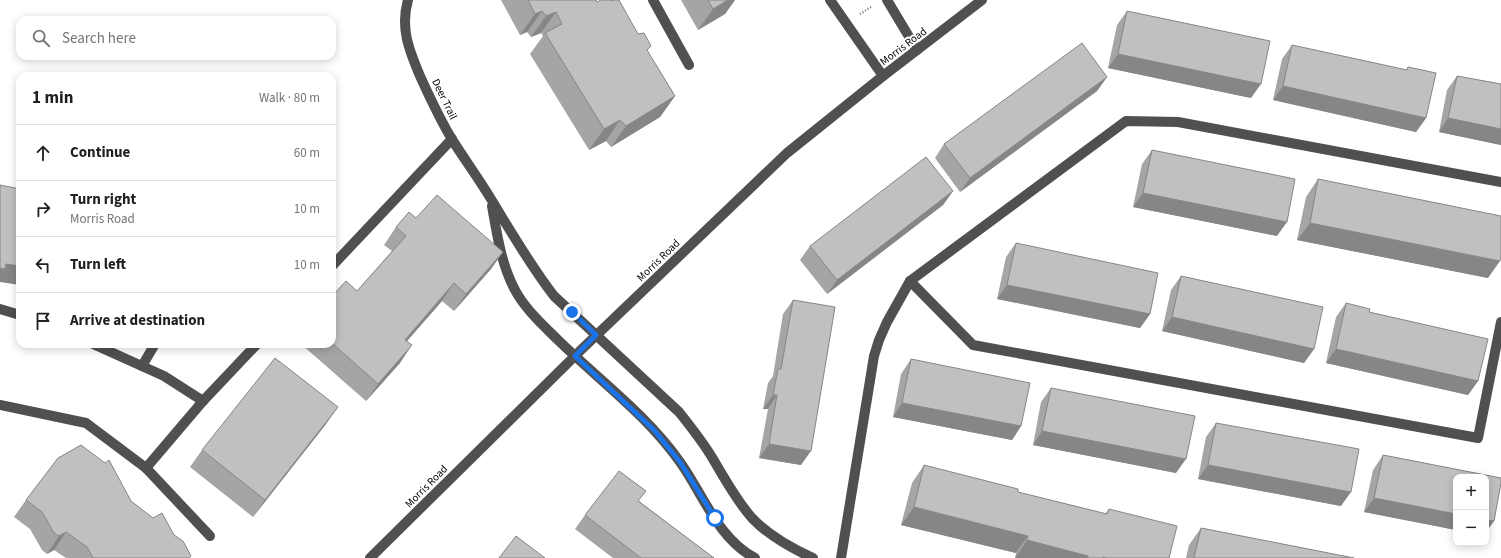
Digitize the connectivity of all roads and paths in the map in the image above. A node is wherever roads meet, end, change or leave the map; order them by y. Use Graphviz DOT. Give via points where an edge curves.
graph roads {
  1 [pos="408,0"];
  2 [pos="653,0"];
  3 [pos="830,0"];
  4 [pos="888,0"];
  5 [pos="982,0"];
  6 [pos="877,4"];
  7 [pos="857,16"];
  8 [pos="917,50"];
  9 [pos="689,65"];
  10 [pos="883,76"];
  11 [pos="452,139"];
  12 [pos="1501,182"];
  13 [pos="491,198"];
  14 [pos="336,262"];
  15 [pos="910,281"];
  16 [pos="0,309"];
  17 [pos="16,313"];
  18 [pos="1501,322"];
  19 [pos="596,335"];
  20 [pos="102,348"];
  21 [pos="153,348"];
  22 [pos="253,348"];
  23 [pos="575,356"];
  24 [pos="142,366"];
  25 [pos="203,401"];
  26 [pos="0,405"];
  27 [pos="146,468"];
  28 [pos="210,536"];
  29 [pos="370,558"];
  30 [pos="755,558"];
  31 [pos="813,558"];
  32 [pos="842,558"];
  1 -- 11 [label="street, Deer Trail" via="404,21 405,36 432,103"];
  2 -- 9 [label="street"];
  3 -- 10 [label="street"];
  4 -- 8 [label="street"];
  5 -- 8 [label="street, Morris Road"];
  6 -- 7 [label="path"];
  8 -- 10 [label="street, Morris Road"];
  10 -- 19 [label="street, Morris Road" via="787,153"];
  11 -- 13 [label="street, Deer Trail"];
  11 -- 14 [label="street"];
  12 -- 15 [label="street" via="1178,122 1126,121"];
  13 -- 19 [label="street, Deer Trail" via="519,246 554,296"];
  13 -- 23 [label="street" via="504,264 515,290 534,316"];
  15 -- 18 [label="street" via="973,345 1478,438"];
  15 -- 32 [label="street" via="887,322 874,356"];
  16 -- 17 [label="street"];
  19 -- 23 [label="street, Morris Road"];
  19 -- 31 [label="street, Deer Trail" via="679,412 739,502 753,518 783,543"];
  20 -- 24 [label="street"];
  21 -- 24 [label="street"];
  22 -- 25 [label="street"];
  23 -- 29 [label="street, Morris Road"];
  23 -- 30 [label="street" via="654,430 680,462 727,534 738,547"];
  24 -- 25 [label="street" via="164,376"];
  25 -- 27 [label="street"];
  26 -- 27 [label="street" via="86,423"];
  27 -- 28 [label="street"];
}
